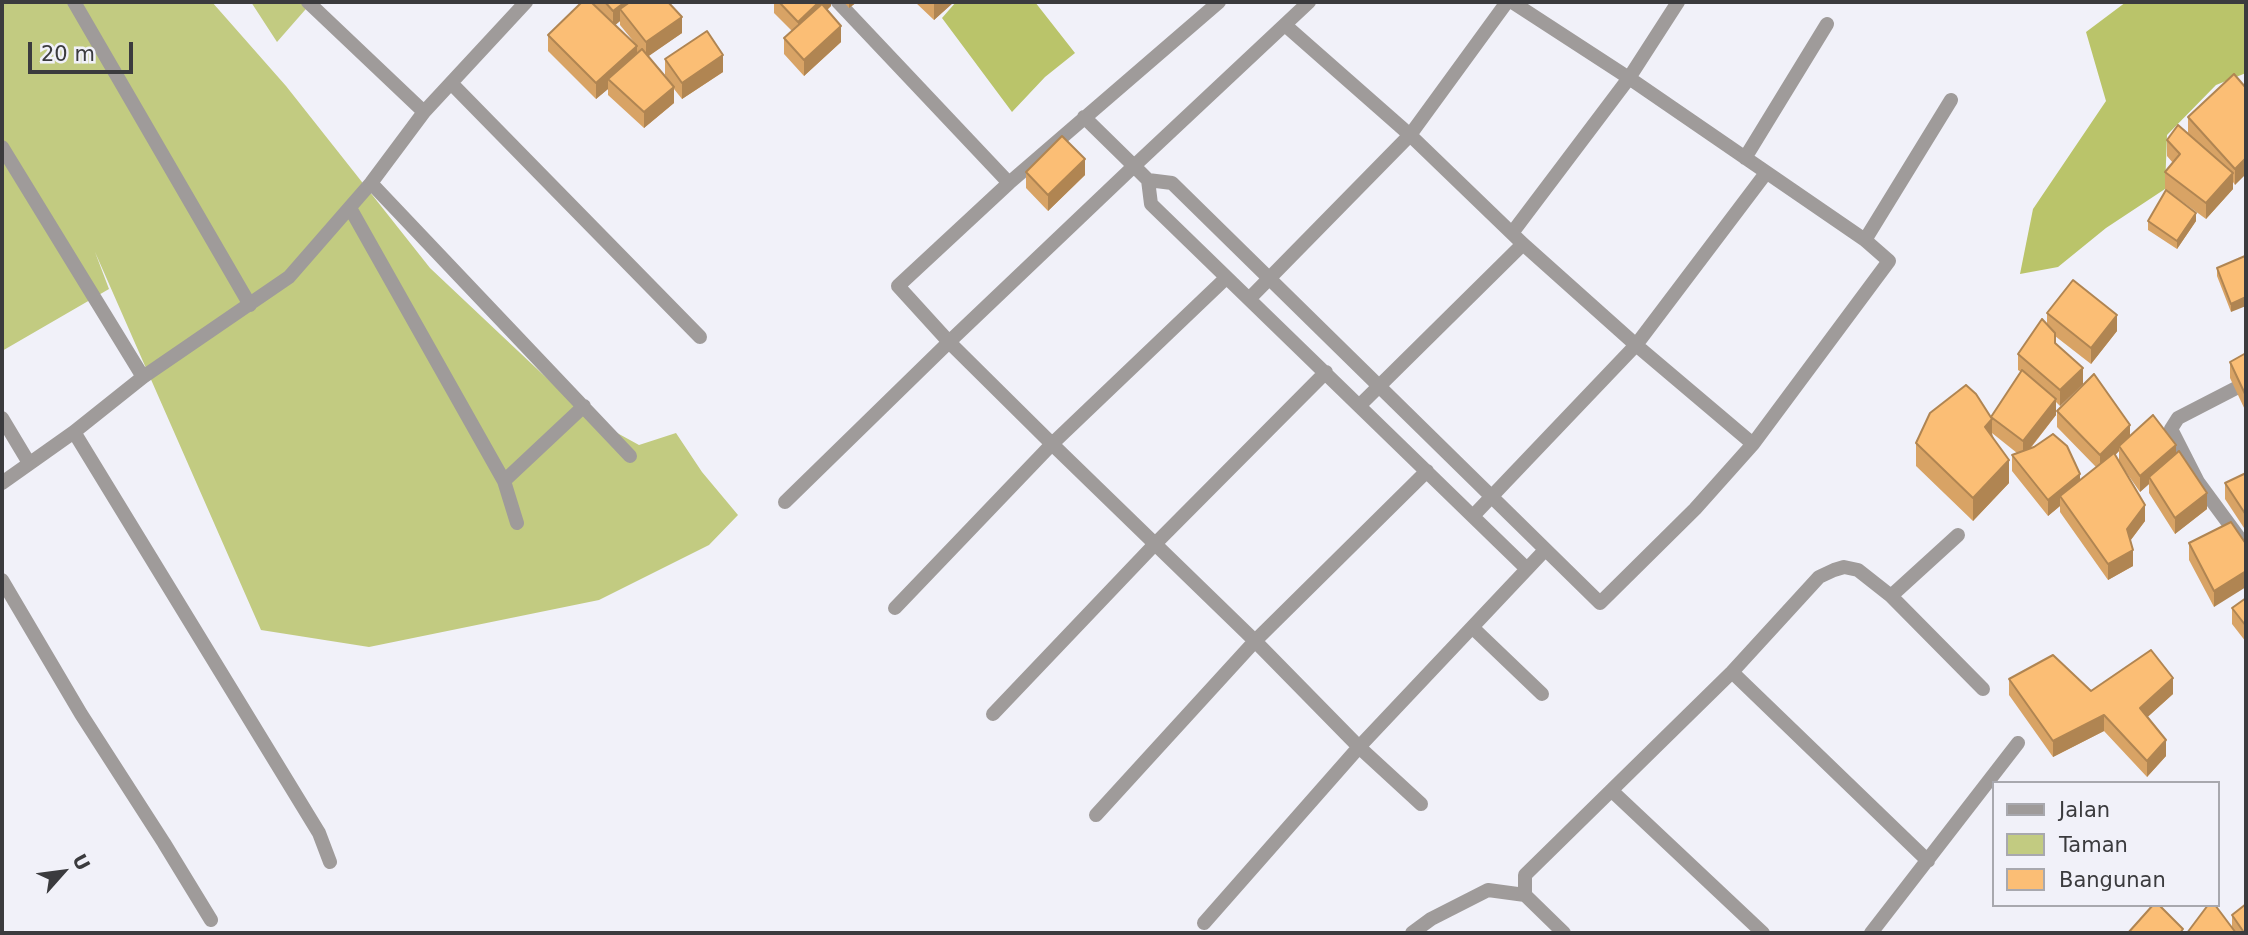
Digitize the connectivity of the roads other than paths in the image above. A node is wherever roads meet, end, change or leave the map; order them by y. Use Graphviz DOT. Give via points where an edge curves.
graph roads {
  1 [pos="74,2"];
  2 [pos="307,2"];
  3 [pos="838,2"];
  4 [pos="1219,2"];
  5 [pos="1309,2"];
  6 [pos="1510,2"];
  7 [pos="1678,2"];
  8 [pos="519,4"];
  9 [pos="1827,24"];
  10 [pos="1285,25"];
  11 [pos="1629,78"];
  12 [pos="451,83"];
  13 [pos="1951,100"];
  14 [pos="424,112"];
  15 [pos="1084,117"];
  16 [pos="1410,135"];
  17 [pos="2,147"];
  18 [pos="1745,158"];
  19 [pos="1134,166"];
  20 [pos="1766,173"];
  21 [pos="1148,180"];
  22 [pos="371,183"];
  23 [pos="1009,183"];
  24 [pos="350,208"];
  25 [pos="1517,238"];
  26 [pos="1865,240"];
  27 [pos="1226,278"];
  28 [pos="1268,278"];
  29 [pos="1249,299"];
  30 [pos="250,306"];
  31 [pos="700,337"];
  32 [pos="949,342"];
  33 [pos="1636,345"];
  34 [pos="1326,372"];
  35 [pos="143,377"];
  36 [pos="2246,383"];
  37 [pos="1380,386"];
  38 [pos="1360,405"];
  39 [pos="584,406"];
  40 [pos="2,418"];
  41 [pos="74,432"];
  42 [pos="1052,444"];
  43 [pos="1754,444"];
  44 [pos="629,456"];
  45 [pos="29,463"];
  46 [pos="1427,471"];
  47 [pos="504,481"];
  48 [pos="2,483"];
  49 [pos="1490,497"];
  50 [pos="785,502"];
  51 [pos="1473,516"];
  52 [pos="517,523"];
  53 [pos="1958,535"];
  54 [pos="1154,545"];
  55 [pos="2246,547"];
  56 [pos="1545,550"];
  57 [pos="1527,569"];
  58 [pos="2,580"];
  59 [pos="1891,596"];
  60 [pos="895,608"];
  61 [pos="1473,628"];
  62 [pos="1255,641"];
  63 [pos="1732,672"];
  64 [pos="1983,690"];
  65 [pos="1542,694"];
  66 [pos="993,714"];
  67 [pos="2018,743"];
  68 [pos="1359,747"];
  69 [pos="1612,791"];
  70 [pos="1421,804"];
  71 [pos="1097,815"];
  72 [pos="1928,861"];
  73 [pos="330,862"];
  74 [pos="1525,895"];
  75 [pos="211,920"];
  76 [pos="1204,923"];
  77 [pos="1412,933"];
  78 [pos="1563,933"];
  79 [pos="1763,933"];
  80 [pos="1871,933"];
  1 -- 30 [label="street"];
  2 -- 14 [label="street"];
  3 -- 23 [label="street"];
  4 -- 15 [label="street"];
  5 -- 10 [label="street"];
  6 -- 11 [label="street"];
  6 -- 16 [label="street"];
  7 -- 11 [label="street"];
  8 -- 12 [label="street"];
  9 -- 18 [label="street"];
  10 -- 16 [label="street"];
  10 -- 19 [label="street"];
  11 -- 18 [label="street"];
  11 -- 25 [label="street"];
  12 -- 14 [label="street"];
  12 -- 31 [label="street"];
  13 -- 26 [label="street"];
  14 -- 22 [label="street"];
  15 -- 19 [label="street"];
  15 -- 23 [label="street"];
  16 -- 25 [label="street"];
  16 -- 28 [label="street"];
  17 -- 35 [label="street"];
  18 -- 20 [label="street"];
  19 -- 21 [label="street"];
  19 -- 32 [label="street"];
  20 -- 26 [label="street"];
  20 -- 33 [label="street"];
  21 -- 27 [label="street" via="1151,204"];
  21 -- 28 [label="street" via="1172,183"];
  22 -- 24 [label="street"];
  22 -- 39 [label="street"];
  23 -- 32 [label="street" via="898,286"];
  24 -- 30 [label="street" via="289,277"];
  24 -- 47 [label="street"];
  25 -- 33 [label="street"];
  25 -- 37 [label="street"];
  26 -- 43 [label="street" via="1889,261"];
  27 -- 29 [label="street"];
  27 -- 42 [label="street"];
  28 -- 29 [label="street"];
  28 -- 37 [label="street"];
  29 -- 34 [label="street"];
  30 -- 35 [label="street"];
  32 -- 42 [label="street"];
  32 -- 50 [label="street"];
  33 -- 43 [label="street"];
  33 -- 49 [label="street"];
  34 -- 38 [label="street"];
  34 -- 54 [label="street"];
  35 -- 41 [label="street"];
  36 -- 55 [label="street" via="2178,418 2171,429 2198,482"];
  37 -- 38 [label="street"];
  37 -- 49 [label="street"];
  38 -- 46 [label="street"];
  39 -- 44 [label="street"];
  39 -- 47 [label="street"];
  40 -- 45 [label="street"];
  41 -- 45 [label="street"];
  41 -- 73 [label="street" via="319,833"];
  42 -- 54 [label="street"];
  42 -- 60 [label="street"];
  43 -- 56 [label="street" via="1600,603"];
  45 -- 48 [label="street"];
  46 -- 51 [label="street"];
  46 -- 62 [label="street"];
  47 -- 52 [label="street"];
  49 -- 51 [label="street"];
  49 -- 56 [label="street"];
  51 -- 57 [label="street"];
  53 -- 59 [label="street"];
  54 -- 62 [label="street"];
  54 -- 66 [label="street"];
  56 -- 57 [label="street"];
  57 -- 61 [label="street"];
  58 -- 75 [label="street"];
  59 -- 63 [label="street" via="1858,570 1844,567 1819,577"];
  59 -- 64 [label="street"];
  61 -- 65 [label="street"];
  61 -- 68 [label="street"];
  62 -- 68 [label="street"];
  62 -- 71 [label="street"];
  63 -- 69 [label="street"];
  63 -- 72 [label="street"];
  67 -- 72 [label="street"];
  68 -- 70 [label="street"];
  68 -- 76 [label="street"];
  69 -- 74 [label="street" via="1524,875"];
  69 -- 79 [label="street"];
  72 -- 80 [label="street"];
  74 -- 77 [label="street" via="1488,890"];
  74 -- 78 [label="street"];
}
